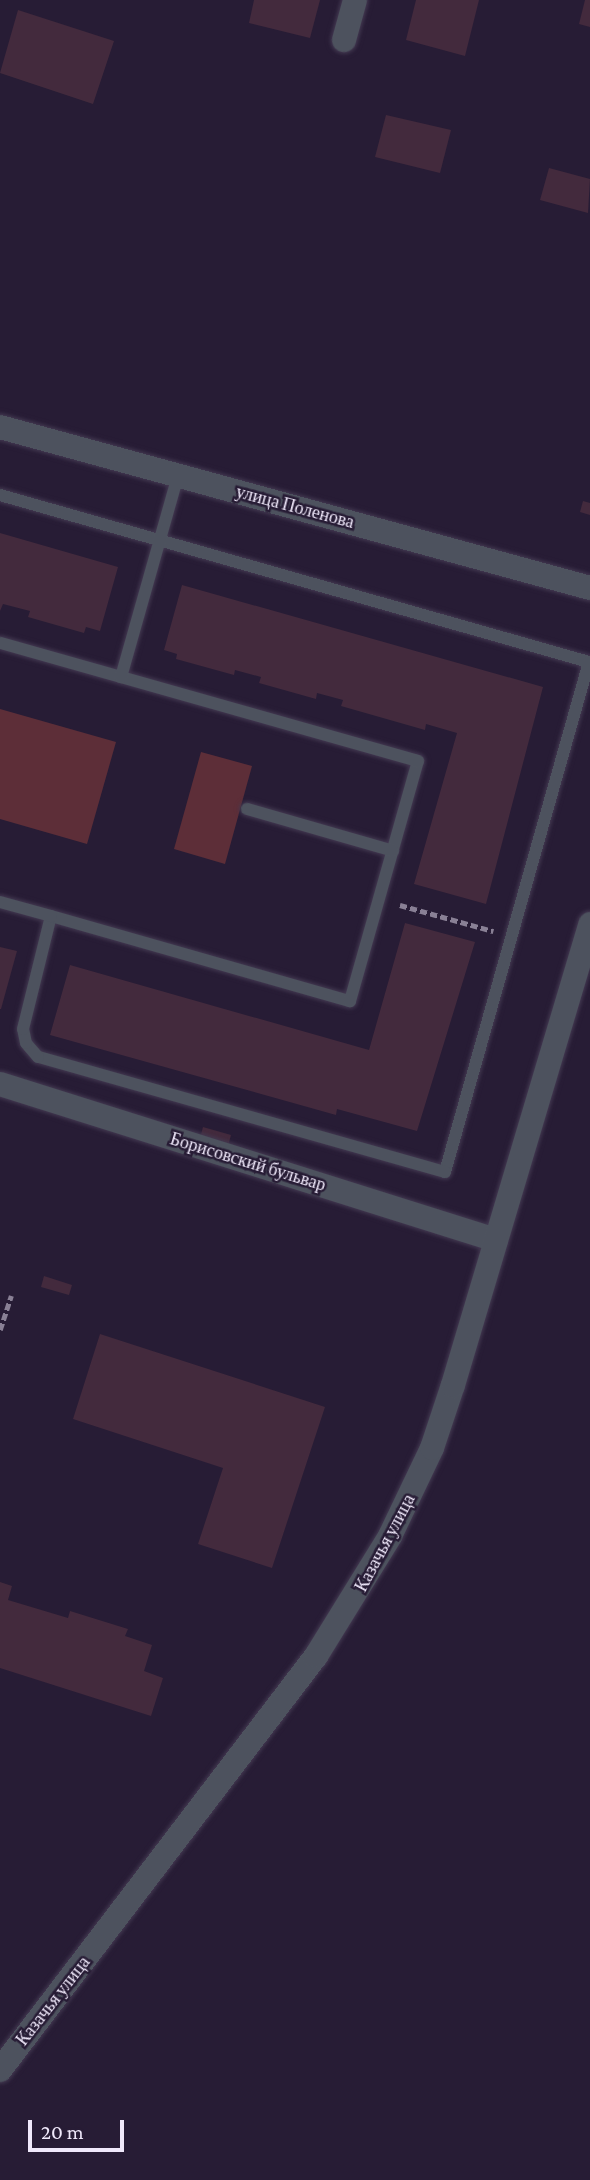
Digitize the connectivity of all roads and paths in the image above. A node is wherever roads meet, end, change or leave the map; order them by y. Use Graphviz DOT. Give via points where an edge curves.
graph roads {
  1 [pos="355,0"];
  2 [pos="344,40"];
  3 [pos="0,427"];
  4 [pos="178,475"];
  5 [pos="0,495"];
  6 [pos="160,541"];
  7 [pos="590,588"];
  8 [pos="0,643"];
  9 [pos="121,677"];
  10 [pos="247,810"];
  11 [pos="393,850"];
  12 [pos="379,899"];
  13 [pos="0,902"];
  14 [pos="51,916"];
  15 [pos="590,924"];
  16 [pos="512,936"];
  17 [pos="0,1084"];
  18 [pos="496,1240"];
  19 [pos="11,1296"];
  20 [pos="0,1330"];
  21 [pos="0,2070"];
  1 -- 2 [label="street"];
  3 -- 4 [label="street, улица Поленова"];
  4 -- 6 [label="lane"];
  4 -- 7 [label="street, улица Поленова"];
  5 -- 6 [label="lane"];
  6 -- 9 [label="lane"];
  6 -- 16 [label="lane" via="589,662"];
  8 -- 9 [label="lane"];
  9 -- 11 [label="lane" via="418,761"];
  10 -- 11 [label="lane"];
  11 -- 12 [label="lane"];
  12 -- 14 [label="lane" via="350,1001"];
  12 -- 16 [label="path"];
  13 -- 14 [label="lane"];
  14 -- 16 [label="lane" via="23,1016 26,1044 38,1057 445,1172"];
  15 -- 18 [label="street, Казачья улица"];
  17 -- 18 [label="street, Борисовский бульвар"];
  18 -- 21 [label="street, Казачья улица" via="432,1448 363,1586 317,1656"];
  19 -- 20 [label="path"];
}
